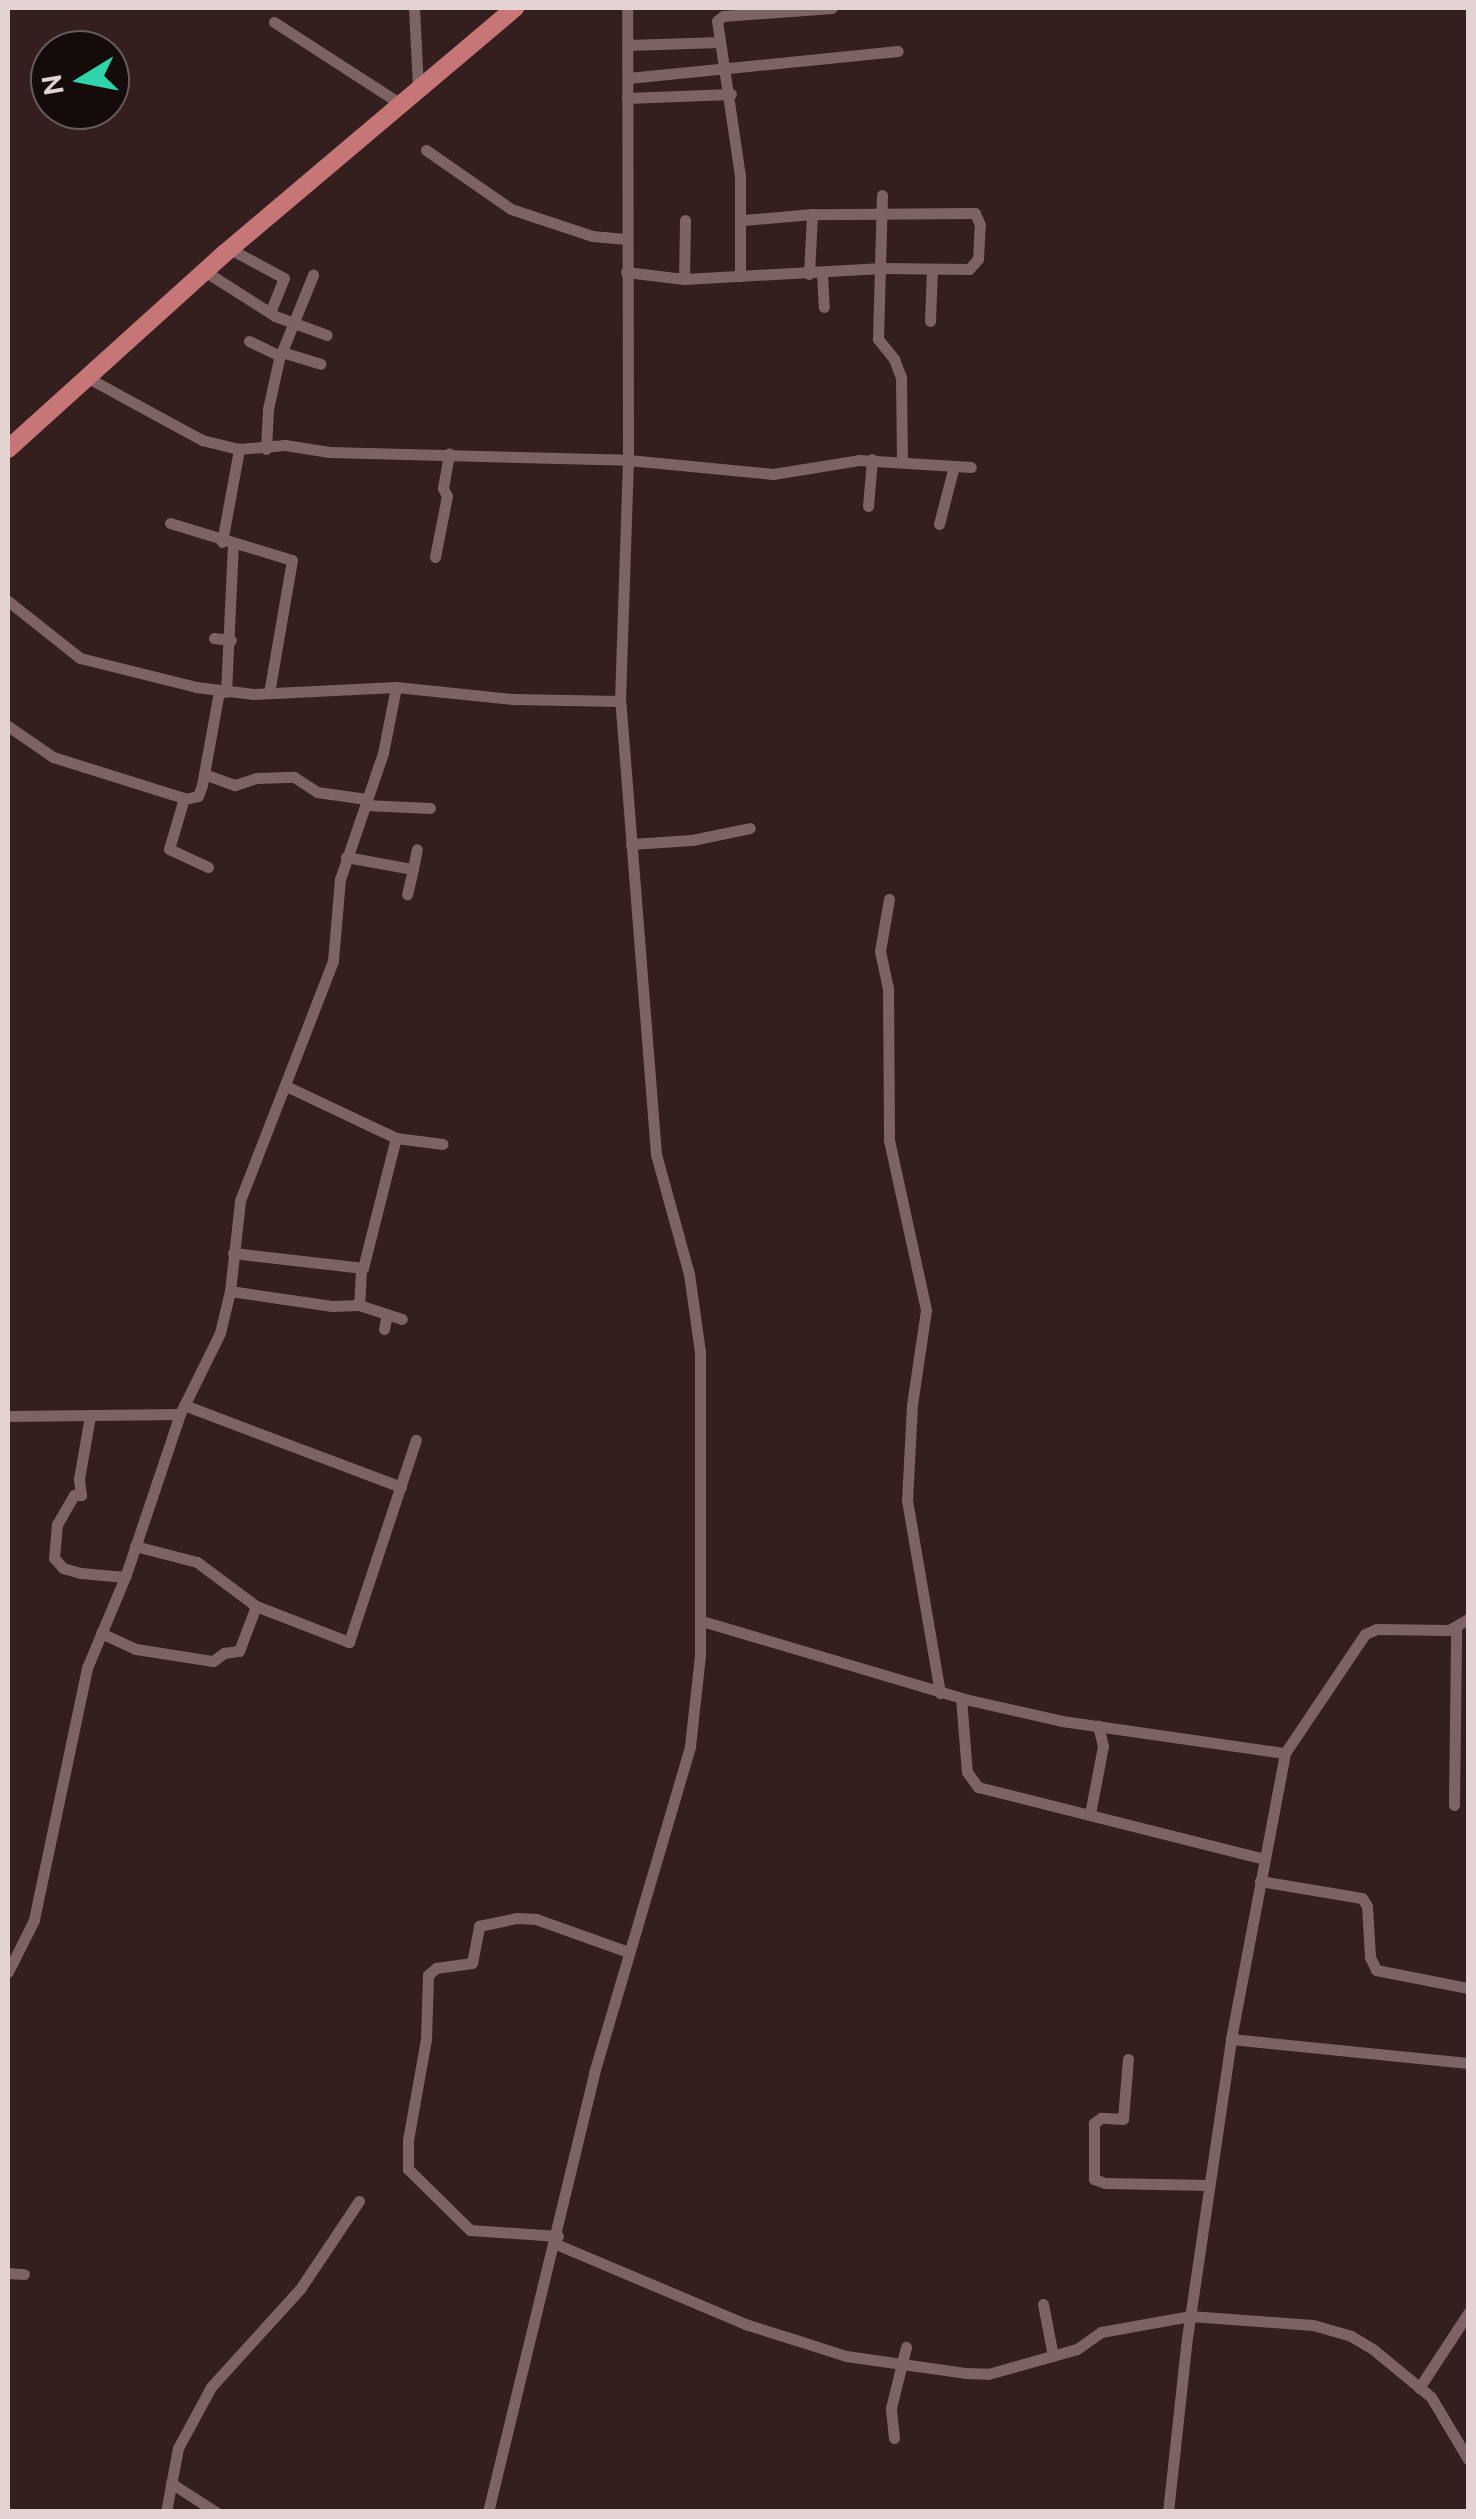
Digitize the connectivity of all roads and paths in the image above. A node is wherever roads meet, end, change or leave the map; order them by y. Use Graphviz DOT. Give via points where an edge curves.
graph roads {
  1 [pos="414,8"];
  2 [pos="515,8"];
  3 [pos="628,8"];
  4 [pos="825,8"];
  5 [pos="274,22"];
  6 [pos="720,42"];
  7 [pos="628,44"];
  8 [pos="898,50"];
  9 [pos="725,66"];
  10 [pos="628,78"];
  11 [pos="418,87"];
  12 [pos="731,94"];
  13 [pos="628,98"];
  14 [pos="399,104"];
  15 [pos="426,150"];
  16 [pos="882,195"];
  17 [pos="812,214"];
  18 [pos="882,214"];
  19 [pos="685,220"];
  20 [pos="743,220"];
  21 [pos="626,239"];
  22 [pos="230,249"];
  23 [pos="882,268"];
  24 [pos="932,269"];
  25 [pos="206,272"];
  26 [pos="626,272"];
  27 [pos="816,274"];
  28 [pos="313,275"];
  29 [pos="740,276"];
  30 [pos="284,278"];
  31 [pos="684,278"];
  32 [pos="306,293"];
  33 [pos="824,306"];
  34 [pos="270,312"];
  35 [pos="930,321"];
  36 [pos="295,325"];
  37 [pos="327,335"];
  38 [pos="249,341"];
  39 [pos="283,355"];
  40 [pos="320,364"];
  41 [pos="90,379"];
  42 [pos="8,449"];
  43 [pos="239,449"];
  44 [pos="266,450"];
  45 [pos="449,454"];
  46 [pos="872,459"];
  47 [pos="628,460"];
  48 [pos="902,461"];
  49 [pos="954,466"];
  50 [pos="971,467"];
  51 [pos="868,506"];
  52 [pos="170,523"];
  53 [pos="940,524"];
  54 [pos="227,543"];
  55 [pos="435,557"];
  56 [pos="8,602"];
  57 [pos="214,638"];
  58 [pos="231,640"];
  59 [pos="396,686"];
  60 [pos="222,691"];
  61 [pos="269,693"];
  62 [pos="620,701"];
  63 [pos="8,726"];
  64 [pos="204,774"];
  65 [pos="185,799"];
  66 [pos="366,802"];
  67 [pos="430,808"];
  68 [pos="750,828"];
  69 [pos="631,844"];
  70 [pos="417,848"];
  71 [pos="346,856"];
  72 [pos="208,867"];
  73 [pos="413,869"];
  74 [pos="407,894"];
  75 [pos="889,899"];
  76 [pos="286,1086"];
  77 [pos="396,1138"];
  78 [pos="442,1144"];
  79 [pos="233,1253"];
  80 [pos="361,1270"];
  81 [pos="230,1291"];
  82 [pos="360,1304"];
  83 [pos="387,1314"];
  84 [pos="402,1319"];
  85 [pos="384,1329"];
  86 [pos="182,1409"];
  87 [pos="8,1416"];
  88 [pos="90,1416"];
  89 [pos="416,1440"];
  90 [pos="401,1487"];
  91 [pos="135,1546"];
  92 [pos="125,1578"];
  93 [pos="256,1606"];
  94 [pos="1468,1619"];
  95 [pos="702,1620"];
  96 [pos="1456,1629"];
  97 [pos="102,1633"];
  98 [pos="940,1693"];
  99 [pos="961,1698"];
  100 [pos="1098,1726"];
  101 [pos="1285,1753"];
  102 [pos="1454,1805"];
  103 [pos="1090,1814"];
  104 [pos="1264,1859"];
  105 [pos="1260,1882"];
  106 [pos="628,1952"];
  107 [pos="8,1972"];
  108 [pos="1468,1988"];
  109 [pos="1231,2039"];
  110 [pos="1128,2059"];
  111 [pos="1468,2063"];
  112 [pos="1208,2185"];
  113 [pos="359,2201"];
  114 [pos="557,2240"];
  115 [pos="8,2273"];
  116 [pos="24,2274"];
  117 [pos="1043,2304"];
  118 [pos="1468,2313"];
  119 [pos="1190,2316"];
  120 [pos="906,2347"];
  121 [pos="1054,2356"];
  122 [pos="902,2362"];
  123 [pos="1420,2388"];
  124 [pos="894,2438"];
  125 [pos="1468,2459"];
  126 [pos="171,2483"];
  127 [pos="166,2512"];
  128 [pos="216,2512"];
  129 [pos="488,2512"];
  130 [pos="1168,2512"];
  1 -- 11 [label="street"];
  2 -- 11 [label="main road"];
  3 -- 7 [label="street"];
  4 -- 6 [label="street" via="722,16"];
  5 -- 14 [label="street"];
  6 -- 7 [label="street"];
  6 -- 9 [label="street"];
  7 -- 10 [label="street"];
  8 -- 9 [label="street"];
  9 -- 10 [label="street"];
  9 -- 12 [label="street"];
  10 -- 13 [label="street"];
  11 -- 14 [label="main road"];
  12 -- 13 [label="street"];
  12 -- 20 [label="street"];
  13 -- 21 [label="street"];
  14 -- 22 [label="main road"];
  15 -- 21 [label="street" via="510,209 592,236"];
  16 -- 18 [label="street"];
  17 -- 18 [label="street"];
  17 -- 20 [label="street"];
  17 -- 27 [label="street"];
  18 -- 23 [label="street"];
  18 -- 24 [label="street" via="978,217 975,266"];
  19 -- 31 [label="street"];
  20 -- 29 [label="street"];
  21 -- 26 [label="street"];
  22 -- 25 [label="main road"];
  22 -- 30 [label="street"];
  23 -- 24 [label="street"];
  23 -- 27 [label="street"];
  23 -- 48 [label="street" via="878,339 901,377"];
  24 -- 35 [label="street"];
  25 -- 34 [label="street"];
  25 -- 41 [label="main road"];
  26 -- 31 [label="street"];
  26 -- 47 [label="street"];
  27 -- 29 [label="street"];
  27 -- 33 [label="street"];
  28 -- 32 [label="street"];
  29 -- 31 [label="street"];
  30 -- 32 [label="street"];
  30 -- 34 [label="street"];
  32 -- 36 [label="street"];
  34 -- 36 [label="street"];
  36 -- 37 [label="street"];
  36 -- 39 [label="street"];
  38 -- 39 [label="street"];
  39 -- 40 [label="street"];
  39 -- 44 [label="street" via="268,409"];
  41 -- 42 [label="main road"];
  41 -- 43 [label="street" via="202,440"];
  43 -- 44 [label="street"];
  43 -- 54 [label="street"];
  44 -- 45 [label="street" via="285,445"];
  45 -- 47 [label="street"];
  45 -- 55 [label="street"];
  46 -- 47 [label="street" via="773,474"];
  46 -- 48 [label="street"];
  46 -- 51 [label="street"];
  47 -- 62 [label="street"];
  48 -- 49 [label="street"];
  49 -- 50 [label="street"];
  49 -- 53 [label="street"];
  52 -- 54 [label="street"];
  54 -- 58 [label="street"];
  54 -- 61 [label="street" via="292,560"];
  56 -- 60 [label="street" via="80,658"];
  57 -- 58 [label="street"];
  58 -- 60 [label="street"];
  59 -- 61 [label="street"];
  59 -- 62 [label="street" via="513,699"];
  59 -- 66 [label="street"];
  60 -- 61 [label="street"];
  60 -- 64 [label="street"];
  62 -- 69 [label="street"];
  63 -- 65 [label="street" via="53,757"];
  64 -- 65 [label="street" via="199,794"];
  64 -- 66 [label="street" via="235,785 294,777 317,792"];
  65 -- 72 [label="street" via="169,849"];
  66 -- 67 [label="street"];
  66 -- 71 [label="street"];
  68 -- 69 [label="street"];
  69 -- 95 [label="street" via="656,1154 690,1279 700,1352"];
  70 -- 73 [label="street"];
  71 -- 73 [label="street"];
  71 -- 76 [label="street" via="333,961"];
  73 -- 74 [label="street"];
  75 -- 98 [label="street" via="880,954 888,985 889,1140 926,1310 908,1500"];
  76 -- 77 [label="street"];
  76 -- 79 [label="street" via="240,1201"];
  77 -- 78 [label="street"];
  77 -- 80 [label="street"];
  79 -- 80 [label="street"];
  79 -- 81 [label="street"];
  80 -- 82 [label="street"];
  81 -- 82 [label="street"];
  81 -- 86 [label="street" via="220,1333"];
  82 -- 83 [label="street"];
  83 -- 84 [label="street"];
  83 -- 85 [label="street"];
  86 -- 88 [label="street"];
  86 -- 90 [label="street"];
  86 -- 91 [label="street"];
  87 -- 88 [label="street"];
  88 -- 92 [label="street" via="81,1496 74,1495 57,1524 54,1558 63,1568"];
  89 -- 90 [label="street"];
  90 -- 93 [label="street" via="349,1642"];
  91 -- 92 [label="street"];
  91 -- 93 [label="street" via="197,1562"];
  92 -- 97 [label="street"];
  93 -- 97 [label="street" via="239,1651 214,1661 136,1649"];
  94 -- 96 [label="street"];
  95 -- 98 [label="street"];
  95 -- 106 [label="street" via="691,1741"];
  96 -- 101 [label="street" via="1364,1634"];
  96 -- 102 [label="street"];
  97 -- 107 [label="street" via="78,1698 34,1920"];
  98 -- 99 [label="street"];
  99 -- 100 [label="street"];
  99 -- 103 [label="street" via="962,1748 973,1784"];
  100 -- 101 [label="street"];
  100 -- 103 [label="street" via="1103,1746"];
  101 -- 104 [label="street"];
  103 -- 104 [label="street"];
  104 -- 105 [label="street"];
  105 -- 108 [label="street" via="1362,1898 1376,1970"];
  105 -- 109 [label="street"];
  106 -- 114 [label="street"];
  106 -- 114 [label="street" via="517,1918 480,1926 472,1964 428,1974 408,2169 470,2230"];
  109 -- 111 [label="street"];
  109 -- 112 [label="street"];
  110 -- 112 [label="street" via="1123,2120 1094,2123 1094,2179"];
  112 -- 119 [label="street"];
  113 -- 126 [label="street" via="300,2289 211,2387 178,2448"];
  114 -- 122 [label="street" via="745,2324 846,2356"];
  114 -- 129 [label="street"];
  115 -- 116 [label="street"];
  117 -- 121 [label="street"];
  118 -- 123 [label="street"];
  119 -- 121 [label="street" via="1101,2332"];
  119 -- 123 [label="street" via="1280,2320 1348,2335"];
  119 -- 130 [label="street"];
  120 -- 122 [label="street"];
  121 -- 122 [label="street" via="988,2374"];
  122 -- 124 [label="street" via="891,2413"];
  123 -- 125 [label="street"];
  126 -- 127 [label="street"];
  126 -- 128 [label="street"];
}
